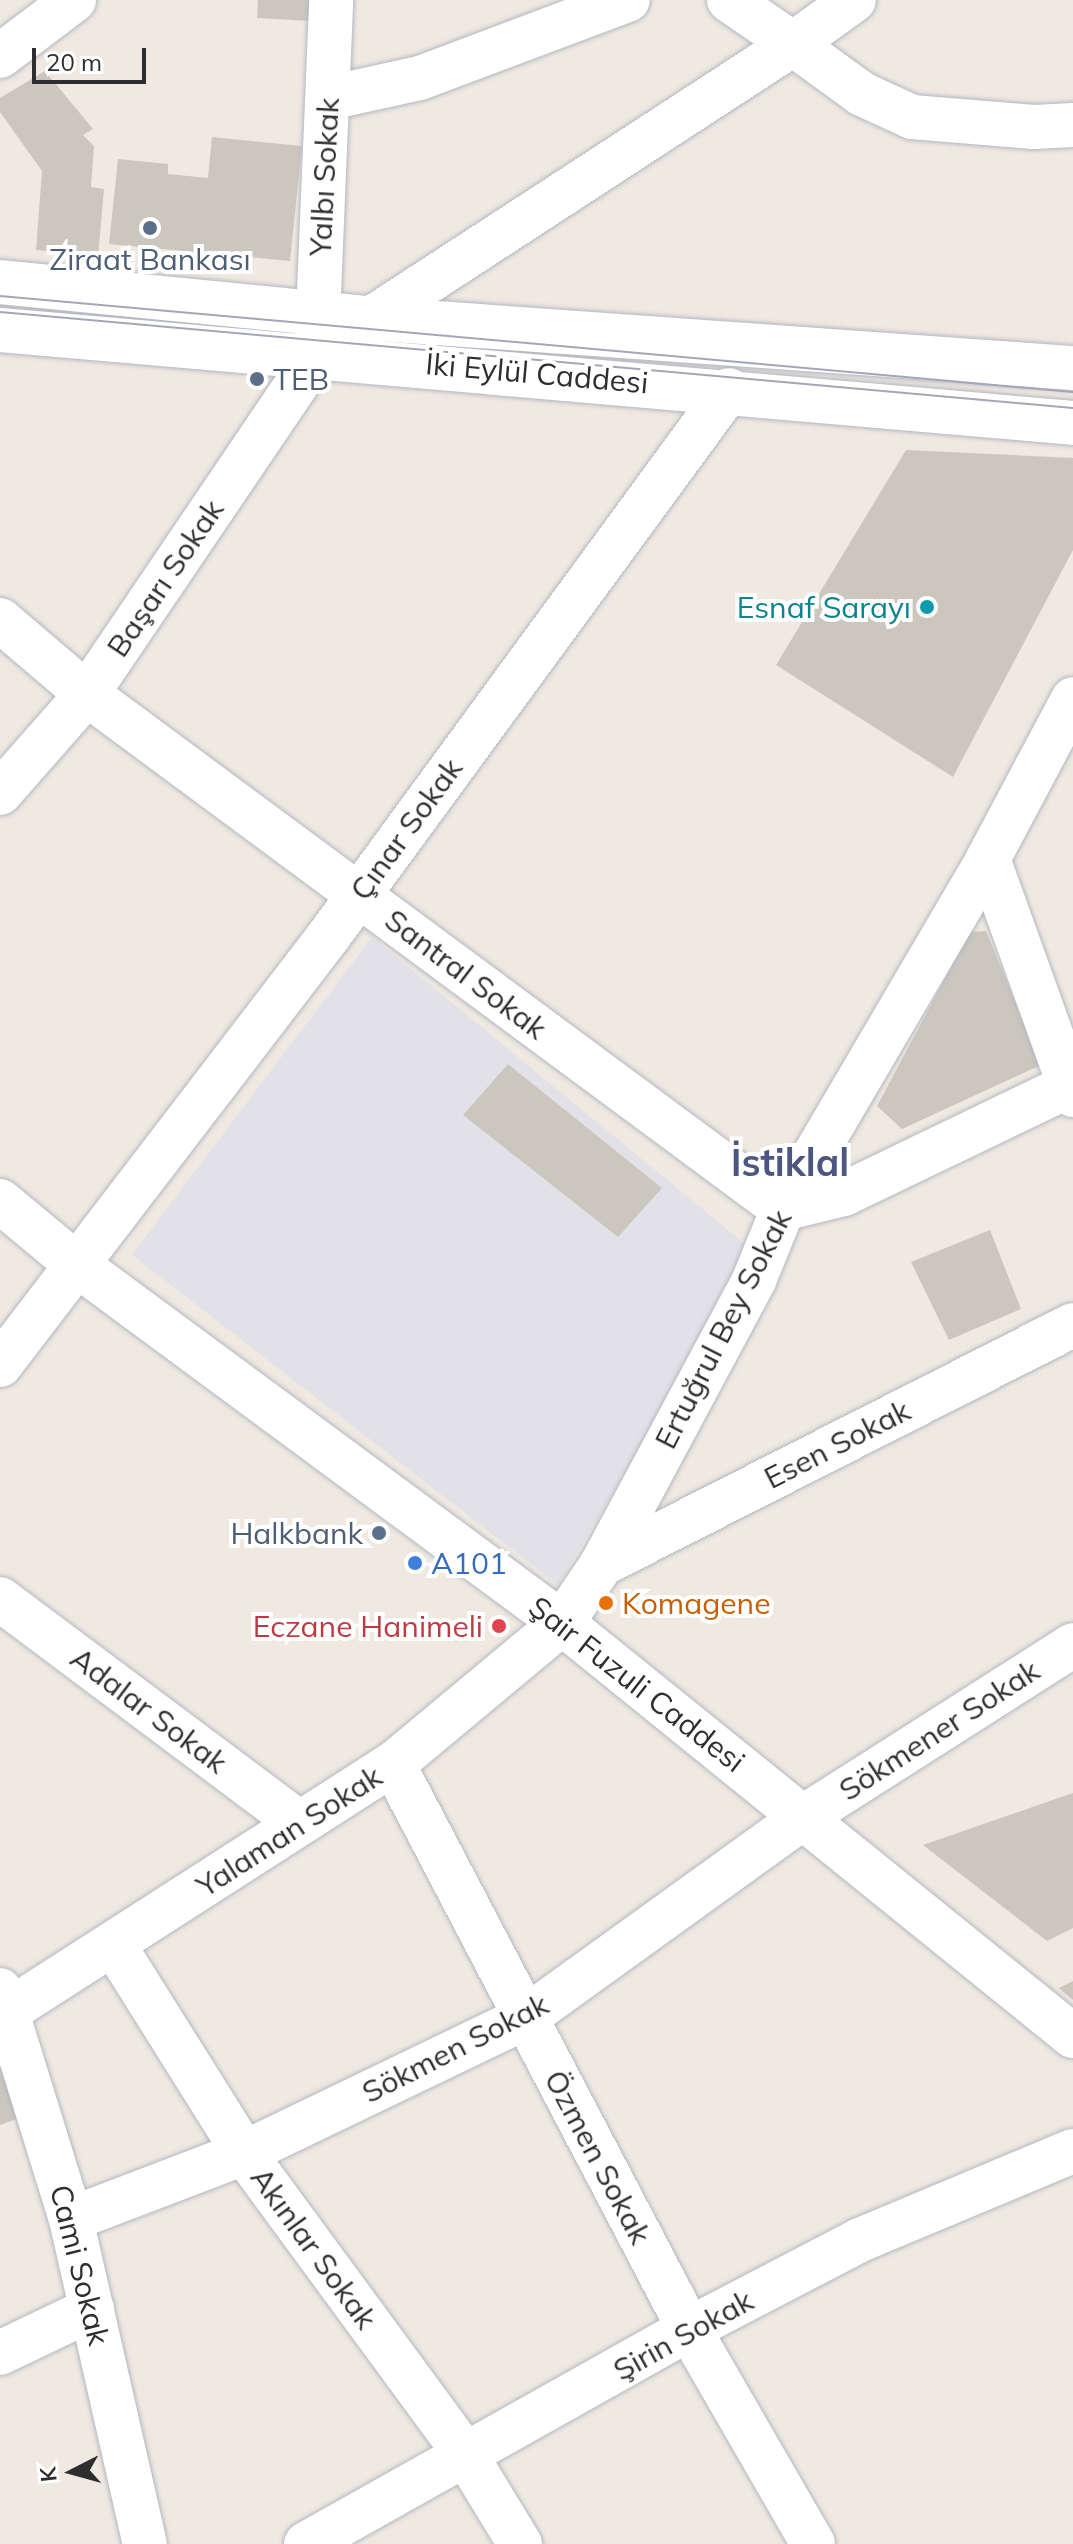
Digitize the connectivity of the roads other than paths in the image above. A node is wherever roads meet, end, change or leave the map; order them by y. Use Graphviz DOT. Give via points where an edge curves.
graph roads {
  1 [pos="74,0"];
  2 [pos="331,0"];
  3 [pos="628,0"];
  4 [pos="729,0"];
  5 [pos="854,0"];
  6 [pos="793,44"];
  7 [pos="0,56"];
  8 [pos="329,98"];
  9 [pos="1073,125"];
  10 [pos="0,282"];
  11 [pos="366,318"];
  12 [pos="0,330"];
  13 [pos="317,333"];
  14 [pos="1073,368"];
  15 [pos="729,390"];
  16 [pos="1073,423"];
  17 [pos="0,620"];
  18 [pos="87,694"];
  19 [pos="1073,699"];
  20 [pos="0,793"];
  21 [pos="988,859"];
  22 [pos="358,894"];
  23 [pos="1072,1088"];
  24 [pos="0,1201"];
  25 [pos="783,1209"];
  26 [pos="76,1264"];
  27 [pos="1073,1325"];
  28 [pos="0,1365"];
  29 [pos="602,1564"];
  30 [pos="0,1599"];
  31 [pos="562,1623"];
  32 [pos="1073,1645"];
  33 [pos="393,1764"];
  34 [pos="805,1816"];
  35 [pos="298,1822"];
  36 [pos="115,1947"];
  37 [pos="3,2006"];
  38 [pos="525,2018"];
  39 [pos="1073,2036"];
  40 [pos="1073,2151"];
  41 [pos="244,2153"];
  42 [pos="71,2219"];
  43 [pos="92,2309"];
  44 [pos="689,2329"];
  45 [pos="0,2353"];
  46 [pos="467,2457"];
  47 [pos="145,2544"];
  48 [pos="306,2544"];
  49 [pos="520,2544"];
  50 [pos="813,2544"];
  1 -- 7 [label="street"];
  2 -- 8 [label="street, Yalbı Sokak"];
  3 -- 8 [label="street" via="420,78"];
  4 -- 6 [label="street"];
  5 -- 6 [label="street"];
  6 -- 9 [label="street" via="862,94 912,117"];
  6 -- 11 [label="street"];
  8 -- 13 [label="street, Yalbı Sokak"];
  10 -- 13 [label="street"];
  11 -- 13 [label="street"];
  11 -- 14 [label="street"];
  12 -- 13 [label="street, İki Eylül Caddesi"];
  13 -- 15 [label="street, İki Eylül Caddesi"];
  13 -- 18 [label="street, Başarı Sokak"];
  15 -- 16 [label="street, İki Eylül Caddesi"];
  15 -- 22 [label="street, Çınar Sokak"];
  17 -- 18 [label="street, Santral Sokak"];
  18 -- 20 [label="street, Başarı Sokak"];
  18 -- 22 [label="street, Santral Sokak"];
  19 -- 21 [label="street, Ertuğrul Bey Sokak"];
  21 -- 23 [label="street"];
  21 -- 25 [label="street, Ertuğrul Bey Sokak"];
  22 -- 25 [label="street, Santral Sokak"];
  22 -- 26 [label="street, Çınar Sokak"];
  23 -- 25 [label="street" via="844,1194"];
  24 -- 26 [label="street, Şair Fuzuli Caddesi"];
  25 -- 29 [label="street, Ertuğrul Bey Sokak" via="754,1280"];
  26 -- 28 [label="street, Çınar Sokak"];
  26 -- 31 [label="street, Şair Fuzuli Caddesi"];
  27 -- 29 [label="street, Esen Sokak"];
  29 -- 31 [label="street, Ertuğrul Bey Sokak"];
  30 -- 35 [label="street, Adalar Sokak"];
  31 -- 33 [label="street, Yalaman Sokak"];
  31 -- 34 [label="street, Şair Fuzuli Caddesi"];
  32 -- 34 [label="street, Sökmener Sokak"];
  33 -- 35 [label="street, Yalaman Sokak"];
  33 -- 38 [label="street, Özmen Sokak"];
  34 -- 38 [label="street, Sökmen Sokak"];
  34 -- 39 [label="street, Şair Fuzuli Caddesi"];
  35 -- 36 [label="street, Yalaman Sokak"];
  36 -- 37 [label="street, Yalaman Sokak"];
  36 -- 41 [label="street, Akınlar Sokak"];
  37 -- 42 [label="street, Cami Sokak"];
  38 -- 41 [label="street, Sökmen Sokak"];
  38 -- 44 [label="street, Özmen Sokak"];
  40 -- 44 [label="street, Şirin Sokak" via="860,2240"];
  41 -- 42 [label="street, Sökmen Sokak"];
  41 -- 46 [label="street, Akınlar Sokak"];
  42 -- 43 [label="street, Cami Sokak"];
  43 -- 45 [label="street"];
  43 -- 47 [label="street, Cami Sokak"];
  44 -- 46 [label="street, Şirin Sokak"];
  44 -- 50 [label="street, Özmen Sokak"];
  46 -- 48 [label="street, Şirin Sokak"];
  46 -- 49 [label="street, Akınlar Sokak"];
}
